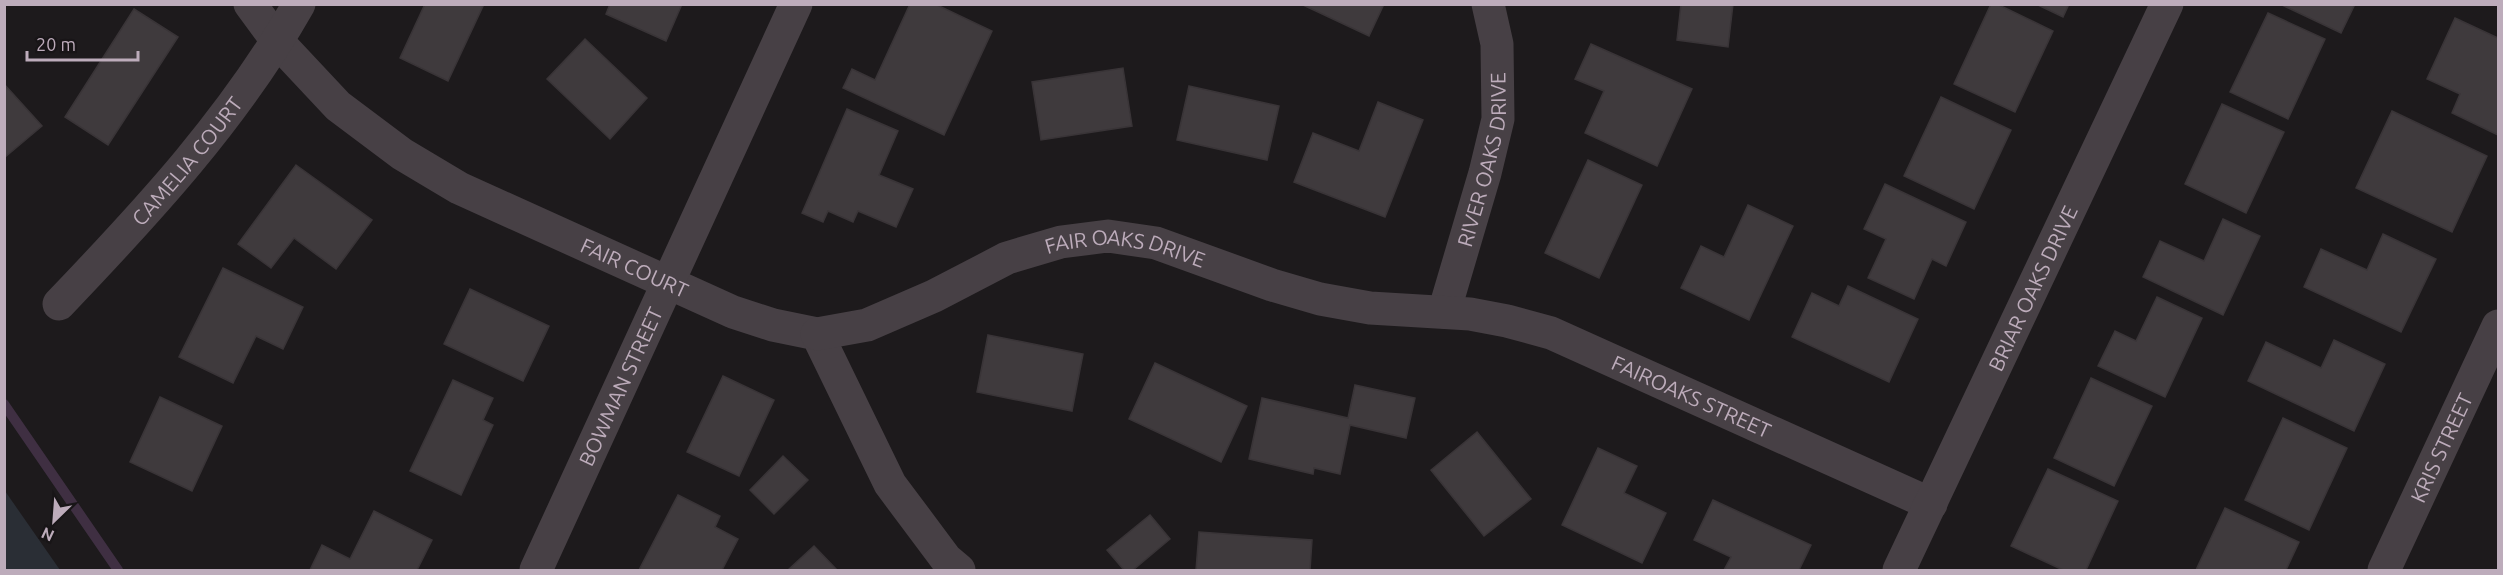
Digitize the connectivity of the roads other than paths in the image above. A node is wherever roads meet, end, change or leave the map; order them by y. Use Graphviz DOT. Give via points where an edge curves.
graph roads {
  1 [pos="250,4"];
  2 [pos="299,4"];
  3 [pos="796,4"];
  4 [pos="1488,4"];
  5 [pos="2168,4"];
  6 [pos="278,42"];
  7 [pos="669,283"];
  8 [pos="59,304"];
  9 [pos="1444,312"];
  10 [pos="2499,326"];
  11 [pos="817,334"];
  12 [pos="1931,504"];
  13 [pos="536,570"];
  14 [pos="959,570"];
  15 [pos="1899,570"];
  16 [pos="2384,570"];
  1 -- 6 [label="street, FAIR COURT"];
  2 -- 6 [label="street, CAMELIA COURT"];
  3 -- 7 [label="street, BOWMAN STREET"];
  4 -- 9 [label="street, RIVER OAKS DRIVE" via="1497,44 1498,119"];
  5 -- 12 [label="street, BRIAR OAKS DRIVE"];
  6 -- 7 [label="street, FAIR COURT" via="338,106 402,154 459,188"];
  6 -- 8 [label="street, CAMELIA COURT" via="209,139 136,224"];
  7 -- 11 [label="street, FAIR COURT" via="733,312"];
  7 -- 13 [label="street, BOWMAN STREET"];
  9 -- 11 [label="street, FAIR OAKS DRIVE" via="1370,308 1320,299 1156,243 1108,236 1061,242 1007,258 867,325"];
  9 -- 12 [label="street, FAIROAKS STREET" via="1507,321 1551,333"];
  10 -- 16 [label="street, KRIS STREET"];
  11 -- 14 [label="street" via="890,484 946,559"];
  12 -- 15 [label="street, BRIAR OAKS DRIVE"];
}
